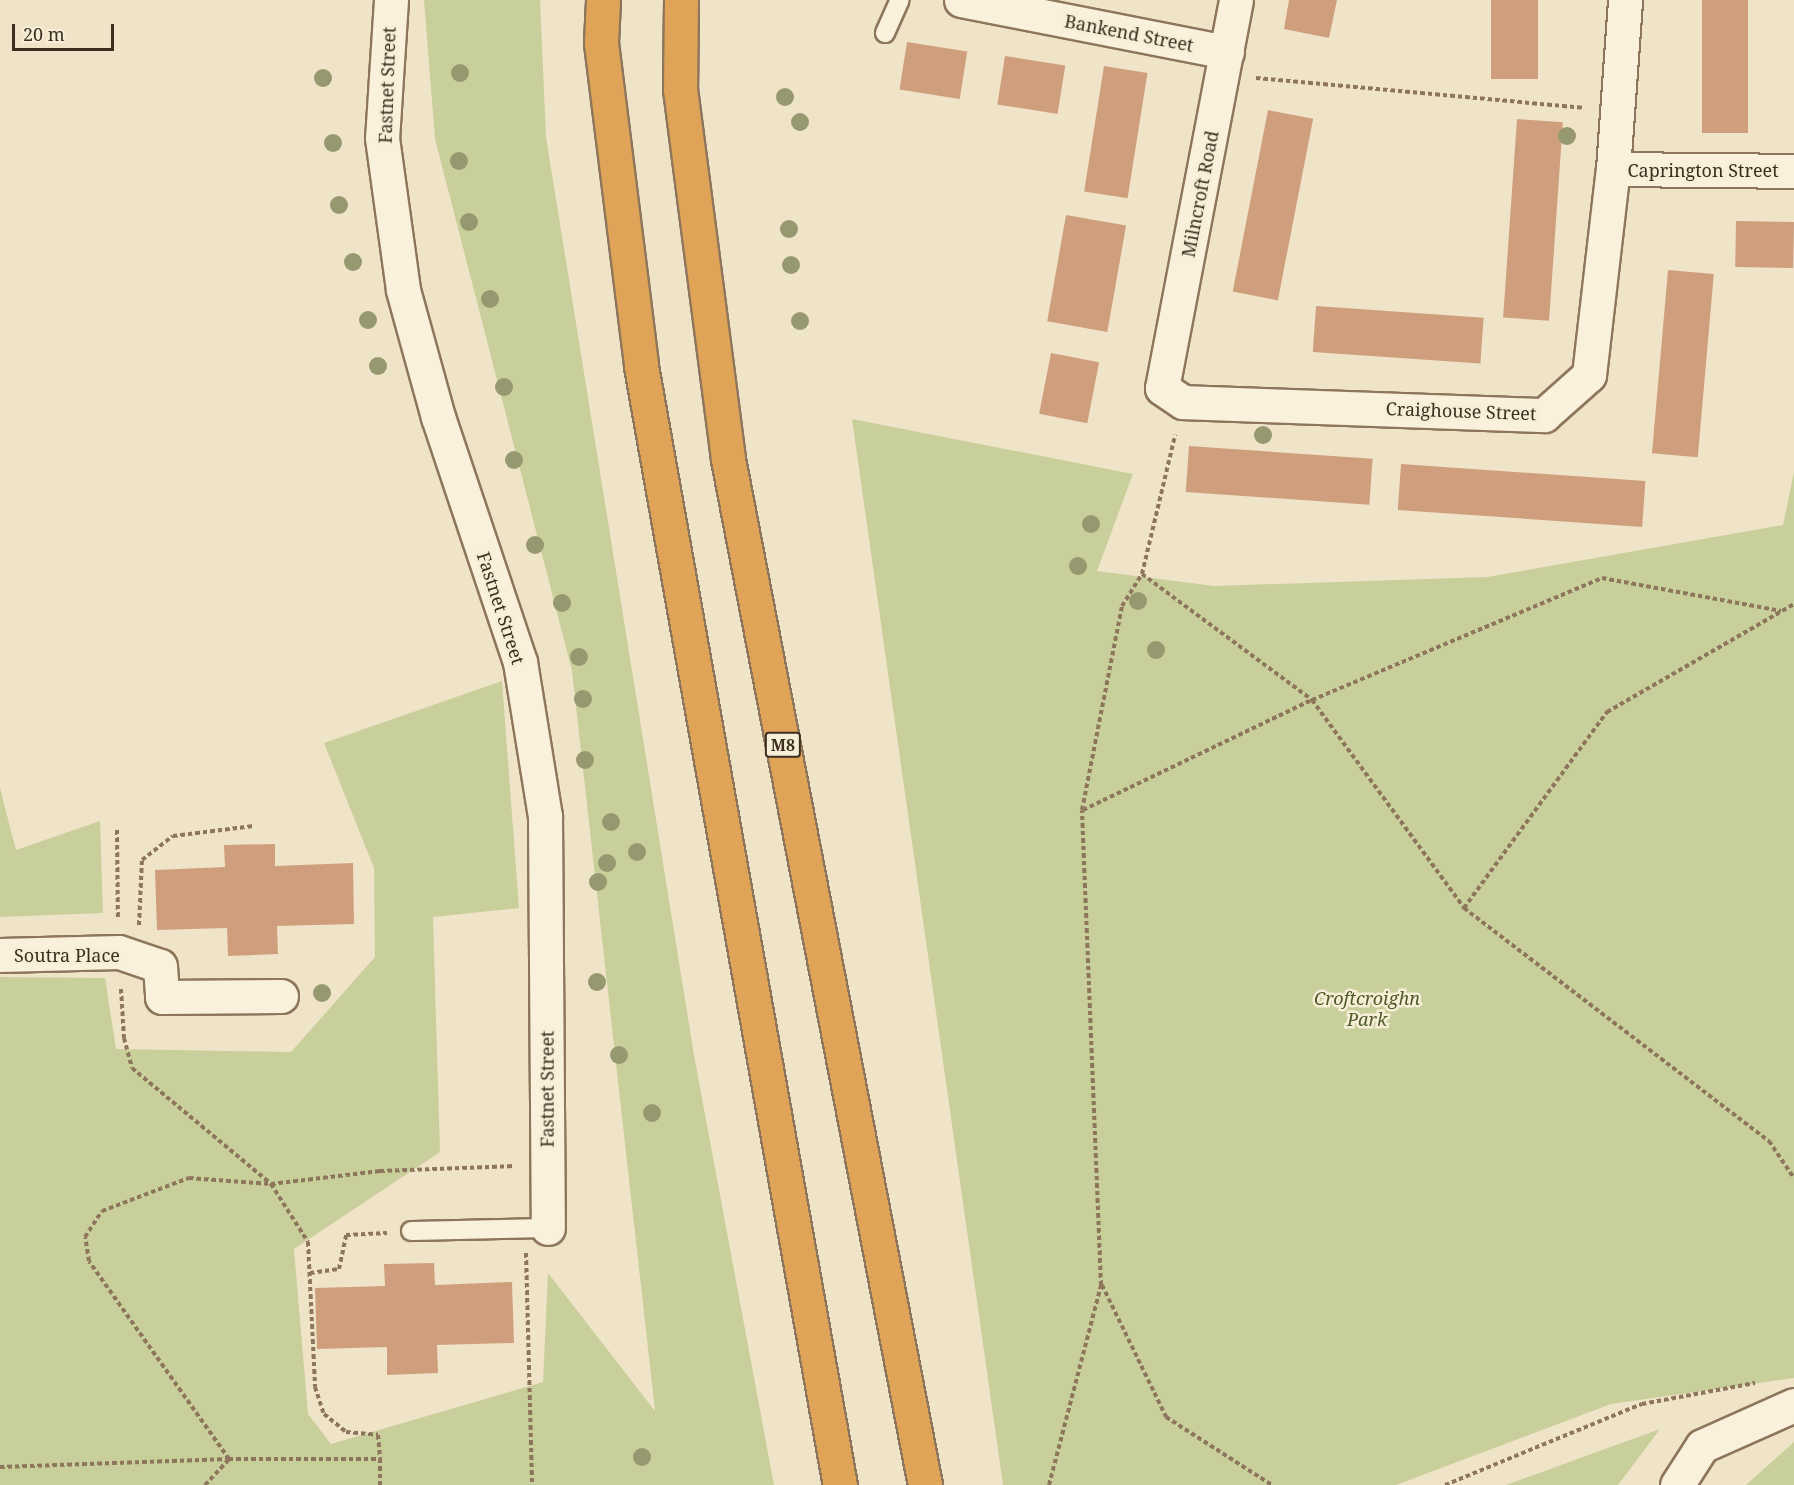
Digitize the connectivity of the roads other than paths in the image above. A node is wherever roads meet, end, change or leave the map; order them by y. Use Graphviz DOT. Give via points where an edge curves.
graph roads {
  1 [pos="391,0"];
  2 [pos="603,0"];
  3 [pos="681,0"];
  4 [pos="900,0"];
  5 [pos="961,0"];
  6 [pos="1236,0"];
  7 [pos="1625,0"];
  8 [pos="885,33"];
  9 [pos="1225,63"];
  10 [pos="1613,169"];
  11 [pos="1794,171"];
  12 [pos="1172,395"];
  13 [pos="0,955"];
  14 [pos="281,996"];
  15 [pos="537,1228"];
  16 [pos="411,1231"];
  17 [pos="1794,1405"];
  18 [pos="840,1485"];
  19 [pos="925,1485"];
  20 [pos="1677,1485"];
  1 -- 15 [label="street, Fastnet Street" via="382,138 404,290 438,417 520,662 545,816 547,1165"];
  2 -- 18 [label="highway" via="601,43 641,366"];
  3 -- 19 [label="highway, M8" via="680,89 728,459"];
  4 -- 8 [label="lane"];
  5 -- 9 [label="street, Bankend Street"];
  6 -- 9 [label="street, Milncroft Road"];
  7 -- 10 [label="street, Craighouse Street"];
  9 -- 12 [label="street, Milncroft Road"];
  10 -- 11 [label="street, Caprington Street"];
  10 -- 12 [label="street, Craighouse Street" via="1589,375 1544,415"];
  13 -- 14 [label="street, Soutra Place" via="119,952 160,966 162,997"];
  15 -- 16 [label="lane"];
  17 -- 20 [label="street" via="1702,1446"];
}
